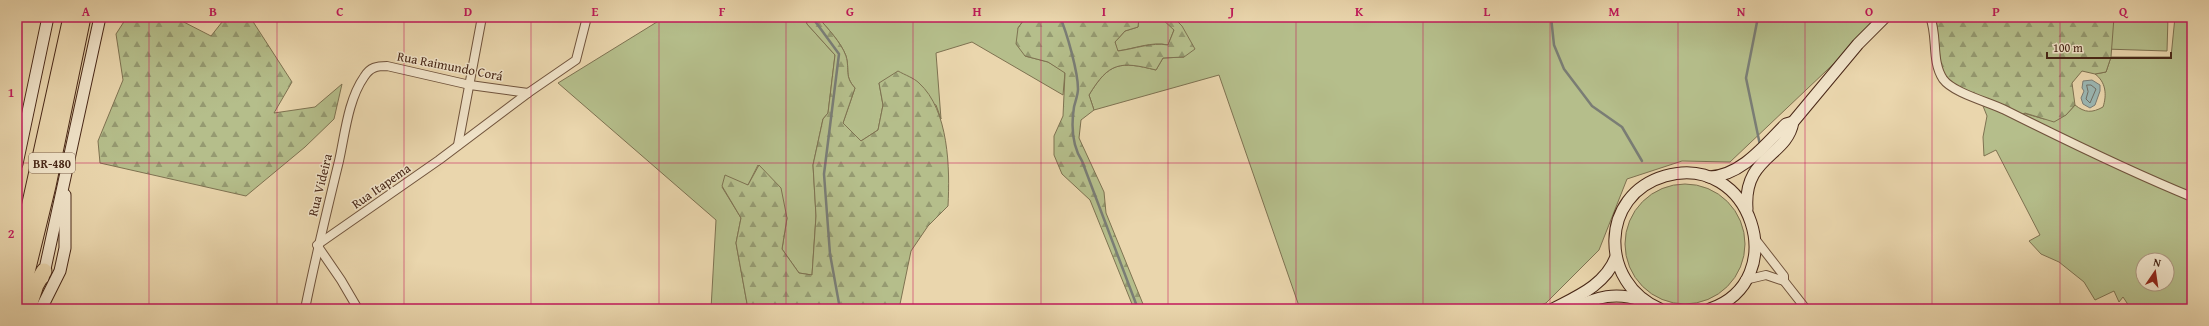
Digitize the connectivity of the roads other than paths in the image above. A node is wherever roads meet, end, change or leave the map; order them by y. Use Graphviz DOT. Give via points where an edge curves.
graph roads {
  1 [pos="48,17"];
  2 [pos="71,17"];
  3 [pos="83,17"];
  4 [pos="100,17"];
  5 [pos="482,17"];
  6 [pos="588,17"];
  7 [pos="1885,17"];
  8 [pos="1930,17"];
  9 [pos="368,71"];
  10 [pos="470,85"];
  11 [pos="528,93"];
  12 [pos="1793,122"];
  13 [pos="458,145"];
  14 [pos="17,164"];
  15 [pos="1708,177"];
  16 [pos="64,180"];
  17 [pos="2192,197"];
  18 [pos="1747,210"];
  19 [pos="1756,240"];
  20 [pos="317,245"];
  21 [pos="65,248"];
  22 [pos="1616,257"];
  23 [pos="17,262"];
  24 [pos="44,272"];
  25 [pos="1745,280"];
  26 [pos="1784,281"];
  27 [pos="1653,306"];
  28 [pos="18,309"];
  29 [pos="28,309"];
  30 [pos="36,309"];
  31 [pos="41,309"];
  32 [pos="305,309"];
  33 [pos="358,309"];
  34 [pos="1553,309"];
  35 [pos="1574,309"];
  36 [pos="1710,309"];
  37 [pos="1806,309"];
  1 -- 14 [label="street"];
  2 -- 23 [label="highway, BR-480"];
  3 -- 28 [label="highway, BR-480" via="48,186"];
  4 -- 16 [label="street"];
  5 -- 10 [label="street"];
  6 -- 11 [label="street, Rua Itapema" via="576,60"];
  7 -- 12 [label="street" via="1858,44"];
  8 -- 17 [label="street" via="1939,70 1944,80 1957,89"];
  9 -- 10 [label="street, Rua Raimundo Corá" via="376,66 387,66"];
  9 -- 20 [label="street, Rua Videira" via="352,103"];
  10 -- 11 [label="street, Rua Raimundo Corá"];
  10 -- 13 [label="street"];
  11 -- 13 [label="street, Rua Itapema"];
  12 -- 15 [label="street" via="1786,124 1743,165 1718,177"];
  12 -- 18 [label="street" via="1791,134 1761,163 1752,177 1746,196"];
  13 -- 20 [label="street, Rua Itapema"];
  15 -- 18 [label="street" via="1726,187"];
  15 -- 22 [label="street" via="1687,173 1666,176 1638,191 1625,207 1616,226"];
  16 -- 21 [label="street"];
  16 -- 24 [label="street"];
  18 -- 19 [label="street"];
  19 -- 25 [label="street" via="1753,261"];
  19 -- 26 [label="street" via="1784,276"];
  20 -- 32 [label="street, Rua Videira"];
  20 -- 33 [label="street"];
  21 -- 24 [label="street"];
  21 -- 31 [label="street" via="60,271"];
  22 -- 27 [label="street" via="1629,286"];
  22 -- 34 [label="street" via="1612,267 1597,284"];
  24 -- 29 [label="highway" via="36,285"];
  24 -- 30 [label="street"];
  25 -- 26 [label="street" via="1766,274"];
  25 -- 36 [label="street" via="1732,296"];
  26 -- 37 [label="street"];
  27 -- 35 [label="street" via="1623,295 1607,295 1592,299"];
}
